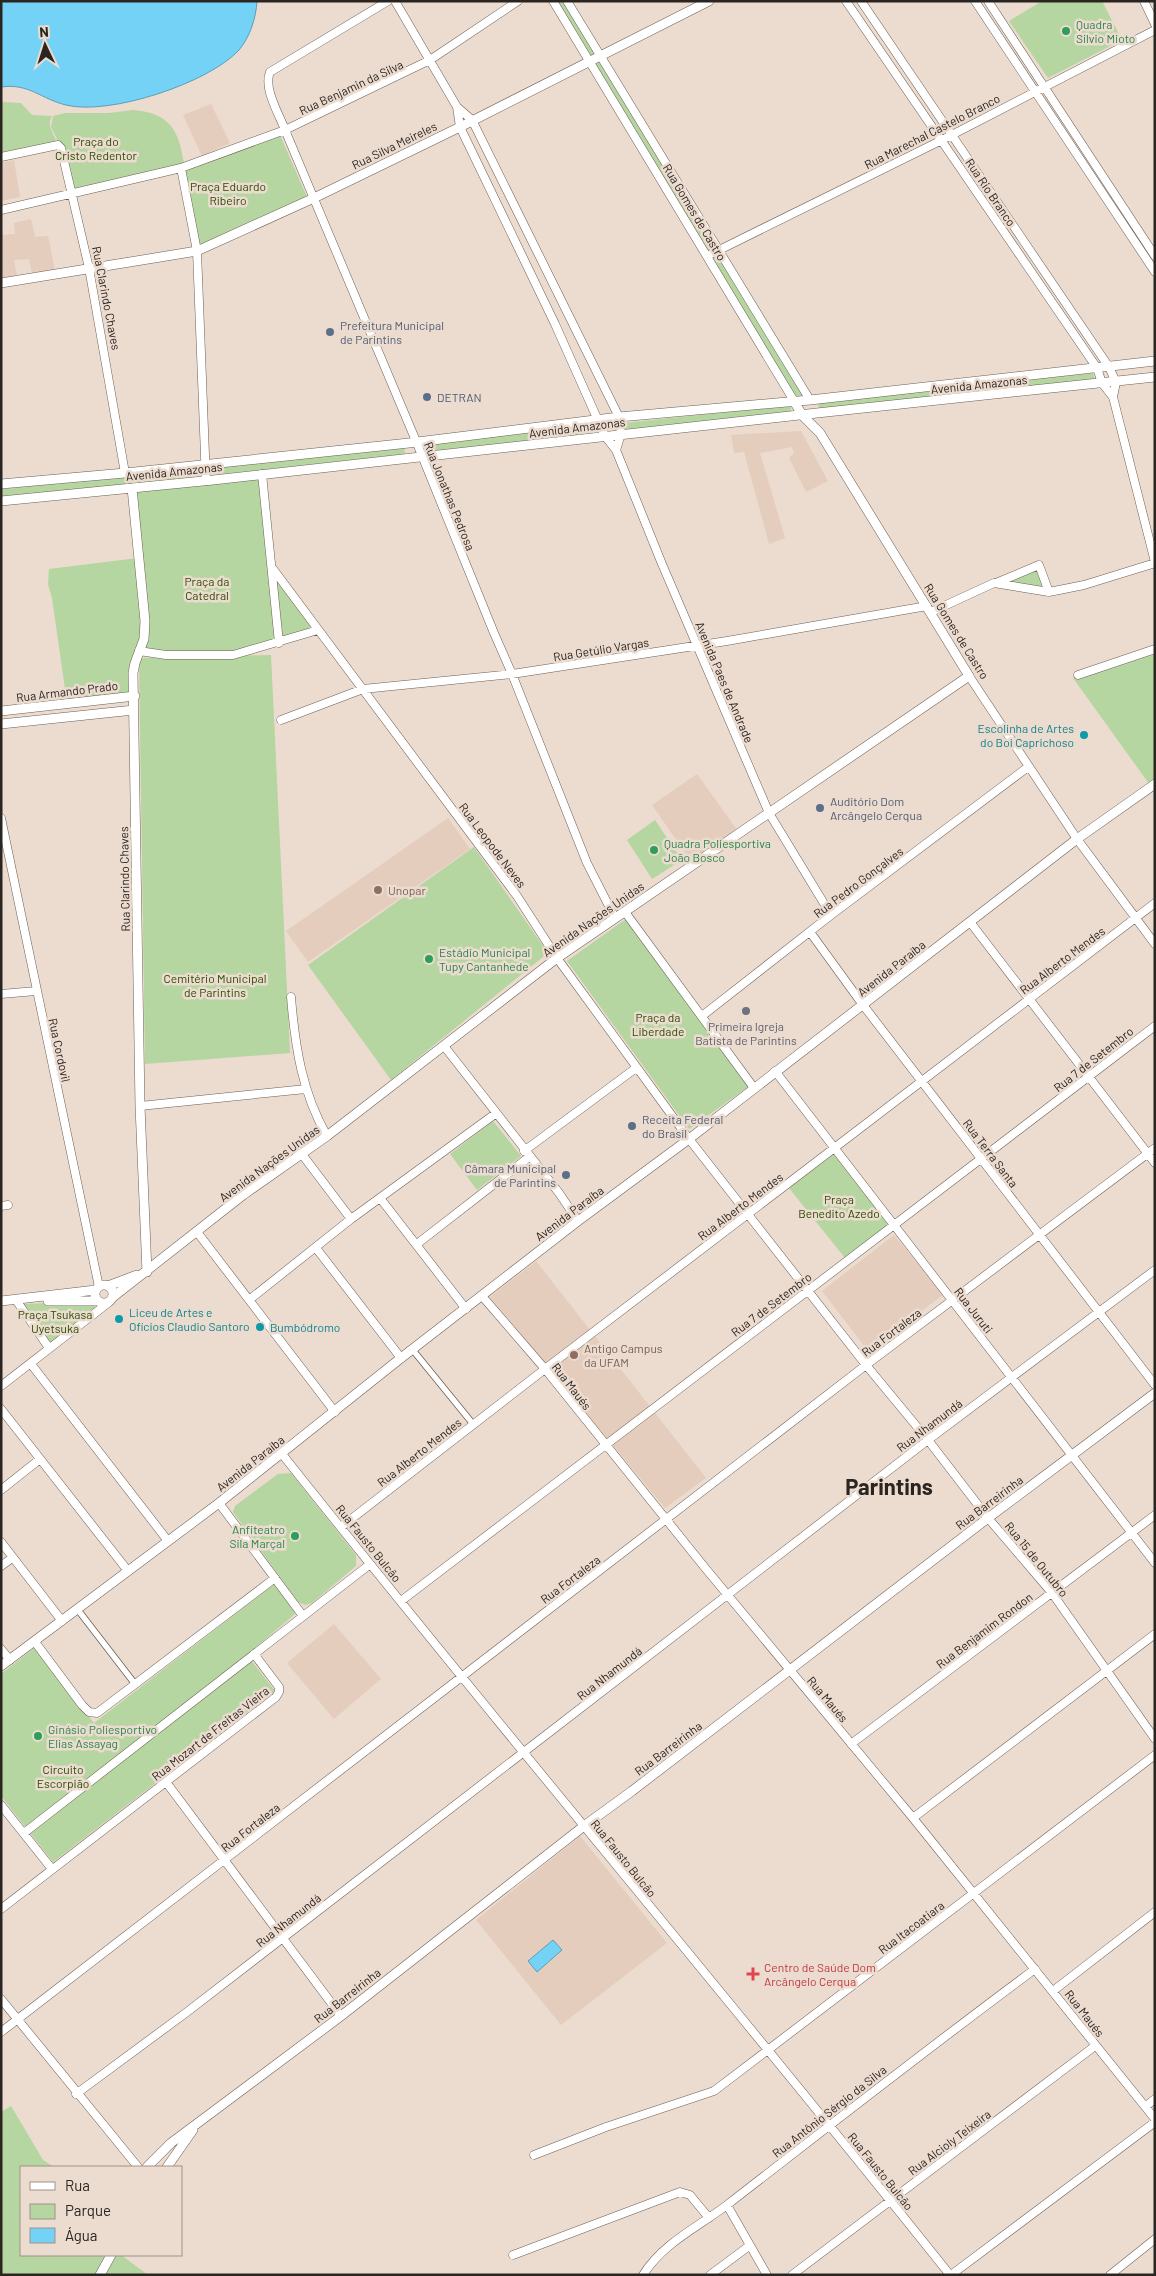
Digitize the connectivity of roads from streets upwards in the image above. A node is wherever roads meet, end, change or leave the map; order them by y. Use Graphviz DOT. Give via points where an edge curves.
graph roads {
  1 [pos="388,1"];
  2 [pos="395,1"];
  3 [pos="518,1"];
  4 [pos="553,1"];
  5 [pos="567,1"];
  6 [pos="709,1"];
  7 [pos="846,1"];
  8 [pos="861,1"];
  9 [pos="975,1"];
  10 [pos="988,1"];
  11 [pos="1144,1"];
  12 [pos="1155,24"];
  13 [pos="1155,30"];
  14 [pos="599,55"];
  15 [pos="430,60"];
  16 [pos="590,60"];
  17 [pos="1044,86"];
  18 [pos="1035,90"];
  19 [pos="457,107"];
  20 [pos="472,120"];
  21 [pos="460,127"];
  22 [pos="285,130"];
  23 [pos="950,135"];
  24 [pos="942,140"];
  25 [pos="1,157"];
  26 [pos="181,168"];
  27 [pos="72,195"];
  28 [pos="314,198"];
  29 [pos="1,210"];
  30 [pos="718,249"];
  31 [pos="197,251"];
  32 [pos="706,256"];
  33 [pos="1155,256"];
  34 [pos="543,264"];
  35 [pos="89,268"];
  36 [pos="528,272"];
  37 [pos="1155,272"];
  38 [pos="1,283"];
  39 [pos="570,317"];
  40 [pos="555,324"];
  41 [pos="1155,362"];
  42 [pos="1109,367"];
  43 [pos="1096,368"];
  44 [pos="1155,377"];
  45 [pos="1116,382"];
  46 [pos="1102,383"];
  47 [pos="1113,397"];
  48 [pos="810,400"];
  49 [pos="794,401"];
  50 [pos="817,413"];
  51 [pos="802,415"];
  52 [pos="618,417"];
  53 [pos="598,421"];
  54 [pos="820,432"];
  55 [pos="621,434"];
  56 [pos="605,436"];
  57 [pos="416,441"];
  58 [pos="616,450"];
  59 [pos="422,457"];
  60 [pos="205,464"];
  61 [pos="125,473"];
  62 [pos="262,474"];
  63 [pos="206,481"];
  64 [pos="1,484"];
  65 [pos="132,488"];
  66 [pos="1,501"];
  67 [pos="1155,562"];
  68 [pos="273,569"];
  69 [pos="994,583"];
  70 [pos="1049,592"];
  71 [pos="929,609"];
  72 [pos="318,630"];
  73 [pos="279,643"];
  74 [pos="697,645"];
  75 [pos="1155,649"];
  76 [pos="139,651"];
  77 [pos="512,674"];
  78 [pos="969,676"];
  79 [pos="1078,676"];
  80 [pos="363,689"];
  81 [pos="135,696"];
  82 [pos="134,710"];
  83 [pos="1,711"];
  84 [pos="281,720"];
  85 [pos="1,724"];
  86 [pos="1028,767"];
  87 [pos="1155,784"];
  88 [pos="769,813"];
  89 [pos="1,818"];
  90 [pos="1077,840"];
  91 [pos="1155,903"];
  92 [pos="625,912"];
  93 [pos="831,915"];
  94 [pos="615,918"];
  95 [pos="1135,918"];
  96 [pos="970,922"];
  97 [pos="810,932"];
  98 [pos="1155,944"];
  99 [pos="557,958"];
  100 [pos="36,991"];
  101 [pos="1,994"];
  102 [pos="291,997"];
  103 [pos="1029,999"];
  104 [pos="863,1005"];
  105 [pos="702,1016"];
  106 [pos="1155,1026"];
  107 [pos="444,1046"];
  108 [pos="636,1068"];
  109 [pos="775,1072"];
  110 [pos="1089,1077"];
  111 [pos="923,1081"];
  112 [pos="754,1088"];
  113 [pos="306,1089"];
  114 [pos="140,1106"];
  115 [pos="495,1114"];
  116 [pos="327,1136"];
  117 [pos="689,1140"];
  118 [pos="834,1148"];
  119 [pos="1155,1148"];
  120 [pos="302,1153"];
  121 [pos="1147,1153"];
  122 [pos="527,1154"];
  123 [pos="981,1159"];
  124 [pos="1155,1163"];
  125 [pos="380,1198"];
  126 [pos="749,1214"];
  127 [pos="351,1219"];
  128 [pos="578,1221"];
  129 [pos="894,1225"];
  130 [pos="197,1232"];
  131 [pos="1038,1234"];
  132 [pos="417,1244"];
  133 [pos="316,1248"];
  134 [pos="1155,1270"];
  135 [pos="147,1272"];
  136 [pos="101,1287"];
  137 [pos="807,1292"];
  138 [pos="482,1296"];
  139 [pos="16,1300"];
  140 [pos="98,1300"];
  141 [pos="111,1300"];
  142 [pos="249,1300"];
  143 [pos="1,1301"];
  144 [pos="952,1301"];
  145 [pos="466,1309"];
  146 [pos="1100,1313"];
  147 [pos="49,1348"];
  148 [pos="412,1350"];
  149 [pos="402,1358"];
  150 [pos="31,1364"];
  151 [pos="866,1365"];
  152 [pos="545,1369"];
  153 [pos="1012,1377"];
  154 [pos="1155,1385"];
  155 [pos="1,1386"];
  156 [pos="1155,1392"];
  157 [pos="1,1408"];
  158 [pos="335,1412"];
  159 [pos="474,1424"];
  160 [pos="928,1440"];
  161 [pos="604,1445"];
  162 [pos="282,1454"];
  163 [pos="1072,1456"];
  164 [pos="40,1459"];
  165 [pos="1,1490"];
  166 [pos="219,1503"];
  167 [pos="1155,1515"];
  168 [pos="988,1518"];
  169 [pos="666,1519"];
  170 [pos="341,1527"];
  171 [pos="1131,1533"];
  172 [pos="168,1541"];
  173 [pos="1,1542"];
  174 [pos="12,1558"];
  175 [pos="1155,1563"];
  176 [pos="370,1564"];
  177 [pos="1,1566"];
  178 [pos="128,1571"];
  179 [pos="275,1578"];
  180 [pos="1052,1593"];
  181 [pos="728,1594"];
  182 [pos="401,1601"];
  183 [pos="78,1610"];
  184 [pos="304,1616"];
  185 [pos="62,1621"];
  186 [pos="1155,1634"];
  187 [pos="35,1642"];
  188 [pos="1,1649"];
  189 [pos="254,1654"];
  190 [pos="10,1660"];
  191 [pos="1,1666"];
  192 [pos="790,1671"];
  193 [pos="1106,1671"];
  194 [pos="462,1676"];
  195 [pos="135,1684"];
  196 [pos="1155,1739"];
  197 [pos="851,1744"];
  198 [pos="524,1753"];
  199 [pos="1155,1756"];
  200 [pos="166,1782"];
  201 [pos="1,1806"];
  202 [pos="913,1818"];
  203 [pos="584,1826"];
  204 [pos="24,1833"];
  205 [pos="225,1861"];
  206 [pos="52,1869"];
  207 [pos="974,1893"];
  208 [pos="1,1909"];
  209 [pos="1155,1912"];
  210 [pos="282,1938"];
  211 [pos="1035,1970"];
  212 [pos="1053,1991"];
  213 [pos="1,2000"];
  214 [pos="341,2016"];
  215 [pos="17,2020"];
  216 [pos="1,2032"];
  217 [pos="1095,2046"];
  218 [pos="766,2050"];
  219 [pos="76,2094"];
  220 [pos="1155,2100"];
  221 [pos="1146,2106"];
  222 [pos="1155,2120"];
  223 [pos="829,2124"];
  224 [pos="196,2125"];
  225 [pos="534,2155"];
  226 [pos="137,2166"];
  227 [pos="147,2166"];
  228 [pos="168,2166"];
  229 [pos="890,2200"];
  230 [pos="726,2205"];
  231 [pos="709,2218"];
  232 [pos="1155,2239"];
  233 [pos="749,2246"];
  234 [pos="513,2255"];
  235 [pos="110,2256"];
  236 [pos="100,2275"];
  237 [pos="643,2275"];
  238 [pos="710,2275"];
  239 [pos="767,2275"];
  240 [pos="792,2275"];
  241 [pos="950,2275"];
  242 [pos="1110,2275"];
  1 -- 22 [label="street, Rua Jonathas Pedrosa" via="270,72 267,80"];
  2 -- 15 [label="street"];
  3 -- 15 [label="street, Rua Benjamin da Silva"];
  4 -- 16 [label="street, Rua Gomes de Castro"];
  5 -- 14 [label="street, Rua Gomes de Castro"];
  6 -- 14 [label="street, Rua Silva Meireles"];
  7 -- 24 [label="street, Rua Rio Branco"];
  8 -- 23 [label="street, Rua Rio Branco"];
  9 -- 18 [label="street"];
  10 -- 17 [label="street"];
  11 -- 12 [label="street"];
  13 -- 17 [label="street, Rua Marechal Castelo Branco"];
  14 -- 16 [label="street, Rua Silva Meireles"];
  14 -- 30 [label="street, Rua Gomes de Castro"];
  15 -- 19 [label="street"];
  15 -- 22 [label="street, Rua Benjamin da Silva"];
  16 -- 20 [label="street, Rua Silva Meireles"];
  16 -- 32 [label="street, Rua Gomes de Castro"];
  17 -- 18 [label="street, Rua Marechal Castelo Branco"];
  17 -- 33 [label="street"];
  18 -- 23 [label="street, Rua Marechal Castelo Branco"];
  18 -- 37 [label="street"];
  19 -- 20 [label="street"];
  19 -- 21 [label="street, Avenida Paes de Andrade"];
  20 -- 21 [label="street, Rua Silva Meireles"];
  20 -- 34 [label="street"];
  21 -- 28 [label="street, Rua Silva Meireles"];
  21 -- 36 [label="street, Avenida Paes de Andrade"];
  22 -- 26 [label="street, Rua Benjamin da Silva"];
  22 -- 28 [label="street, Rua Jonathas Pedrosa"];
  23 -- 24 [label="street, Rua Marechal Castelo Branco"];
  23 -- 42 [label="street, Rua Rio Branco"];
  24 -- 30 [label="street, Rua Marechal Castelo Branco"];
  24 -- 43 [label="street, Rua Rio Branco"];
  25 -- 27 [label="street, Rua Clarindo Chaves" via="56,145 62,148"];
  26 -- 27 [label="street, Rua Benjamin da Silva"];
  26 -- 31 [label="street"];
  27 -- 29 [label="street, Rua Benjamin da Silva"];
  27 -- 35 [label="street, Rua Clarindo Chaves"];
  28 -- 31 [label="street, Rua Silva Meireles"];
  28 -- 57 [label="street, Rua Jonathas Pedrosa"];
  30 -- 32 [label="street, Rua Marechal Castelo Branco"];
  30 -- 48 [label="street, Rua Gomes de Castro"];
  31 -- 35 [label="street, Rua Silva Meireles"];
  31 -- 60 [label="street"];
  32 -- 49 [label="street, Rua Gomes de Castro"];
  34 -- 36 [label="street"];
  34 -- 39 [label="street"];
  35 -- 38 [label="street, Rua Silva Meireles"];
  35 -- 61 [label="street, Rua Clarindo Chaves"];
  36 -- 40 [label="street, Avenida Paes de Andrade"];
  39 -- 40 [label="street"];
  39 -- 52 [label="street"];
  40 -- 53 [label="street, Avenida Paes de Andrade"];
  41 -- 42 [label="street, Avenida Amazonas"];
  42 -- 43 [label="street, Avenida Amazonas"];
  42 -- 45 [label="street, Rua Rio Branco"];
  43 -- 46 [label="street, Rua Rio Branco"];
  43 -- 48 [label="street, Avenida Amazonas"];
  44 -- 45 [label="street, Avenida Amazonas"];
  45 -- 46 [label="street, Avenida Amazonas"];
  45 -- 47 [label="street, Rua Rio Branco"];
  46 -- 47 [label="street, Rua Rio Branco"];
  46 -- 50 [label="street, Avenida Amazonas"];
  47 -- 67 [label="street, Rua Rio Branco"];
  48 -- 49 [label="street, Avenida Amazonas"];
  48 -- 50 [label="street, Rua Gomes de Castro"];
  49 -- 51 [label="street, Rua Gomes de Castro"];
  49 -- 52 [label="street, Avenida Amazonas"];
  50 -- 51 [label="street, Avenida Amazonas"];
  50 -- 54 [label="street, Rua Gomes de Castro"];
  51 -- 54 [label="street, Rua Gomes de Castro"];
  51 -- 55 [label="street, Avenida Amazonas"];
  52 -- 53 [label="street, Avenida Amazonas"];
  52 -- 55 [label="street"];
  53 -- 56 [label="street, Avenida Paes de Andrade"];
  53 -- 57 [label="street, Avenida Amazonas"];
  54 -- 71 [label="street, Rua Gomes de Castro"];
  55 -- 56 [label="street, Avenida Amazonas"];
  55 -- 58 [label="street"];
  56 -- 58 [label="street, Avenida Paes de Andrade"];
  56 -- 59 [label="street, Avenida Amazonas"];
  57 -- 59 [label="street, Rua Jonathas Pedrosa"];
  57 -- 60 [label="street, Avenida Amazonas"];
  58 -- 74 [label="street, Avenida Paes de Andrade"];
  59 -- 62 [label="street, Avenida Amazonas"];
  59 -- 77 [label="street, Rua Jonathas Pedrosa"];
  60 -- 61 [label="street, Avenida Amazonas"];
  60 -- 63 [label="street"];
  61 -- 64 [label="street, Avenida Amazonas"];
  62 -- 63 [label="street, Avenida Amazonas"];
  62 -- 68 [label="street"];
  63 -- 65 [label="street, Avenida Amazonas"];
  65 -- 66 [label="street, Avenida Amazonas"];
  65 -- 76 [label="street, Rua Clarindo Chaves" via="145,621 144,639"];
  67 -- 70 [label="street" via="1084,585"];
  68 -- 72 [label="street, Rua Leopode Neves"];
  68 -- 73 [label="street"];
  69 -- 70 [label="street"];
  69 -- 70 [label="street, Rua Getúlio Vargas" via="1037,565 1042,568"];
  69 -- 71 [label="street, Rua Getúlio Vargas"];
  71 -- 74 [label="street, Rua Getúlio Vargas"];
  71 -- 78 [label="street, Rua Gomes de Castro"];
  72 -- 73 [label="street"];
  72 -- 80 [label="street, Rua Leopode Neves"];
  73 -- 76 [label="street" via="220,656"];
  74 -- 77 [label="street, Rua Getúlio Vargas"];
  74 -- 88 [label="street, Avenida Paes de Andrade"];
  75 -- 79 [label="street"];
  76 -- 81 [label="street, Rua Clarindo Chaves" via="134,668"];
  77 -- 80 [label="street, Rua Getúlio Vargas"];
  77 -- 94 [label="street, Rua Jonathas Pedrosa" via="587,863"];
  78 -- 86 [label="street, Rua Gomes de Castro"];
  78 -- 88 [label="street, Avenida Nações Unidas"];
  80 -- 84 [label="street, Rua Getúlio Vargas"];
  80 -- 99 [label="street, Rua Leopode Neves" via="517,896"];
  81 -- 82 [label="street, Rua Clarindo Chaves"];
  81 -- 83 [label="street, Rua Armando Prado"];
  82 -- 85 [label="street, Rua Armando Prado"];
  82 -- 114 [label="street, Rua Clarindo Chaves"];
  86 -- 90 [label="street, Rua Gomes de Castro"];
  86 -- 93 [label="street, Rua Pedro Gonçalves"];
  87 -- 90 [label="street, Avenida Paraíba"];
  88 -- 92 [label="street, Avenida Nações Unidas"];
  88 -- 93 [label="street, Avenida Paes de Andrade"];
  89 -- 100 [label="street, Rua Cordovil"];
  90 -- 95 [label="street, Rua Gomes de Castro"];
  90 -- 96 [label="street, Avenida Paraíba"];
  91 -- 95 [label="street, Rua Alberto Mendes"];
  92 -- 94 [label="street, Avenida Nações Unidas"];
  92 -- 105 [label="street"];
  93 -- 97 [label="street, Rua Pedro Gonçalves"];
  94 -- 99 [label="street, Avenida Nações Unidas"];
  95 -- 98 [label="street, Rua Gomes de Castro"];
  95 -- 103 [label="street, Rua Alberto Mendes"];
  96 -- 103 [label="street"];
  96 -- 104 [label="street, Avenida Paraíba"];
  97 -- 104 [label="street, Rua Terra Santa"];
  97 -- 105 [label="street, Rua Pedro Gonçalves"];
  99 -- 107 [label="street, Avenida Nações Unidas"];
  99 -- 108 [label="street, Rua Leopode Neves"];
  100 -- 101 [label="street"];
  100 -- 136 [label="street, Rua Cordovil"];
  102 -- 113 [label="street" via="296,1049"];
  103 -- 110 [label="street"];
  103 -- 111 [label="street, Rua Alberto Mendes"];
  104 -- 109 [label="street, Avenida Paraíba"];
  104 -- 111 [label="street, Rua Terra Santa"];
  105 -- 112 [label="street"];
  106 -- 110 [label="street, Rua 7 de Setembro"];
  107 -- 115 [label="street"];
  107 -- 116 [label="street, Avenida Nações Unidas"];
  108 -- 117 [label="street, Rua Leopode Neves"];
  108 -- 122 [label="street"];
  109 -- 112 [label="street, Avenida Paraíba"];
  109 -- 118 [label="street, Rua Juruti"];
  110 -- 121 [label="street"];
  110 -- 123 [label="street, Rua 7 de Setembro"];
  111 -- 118 [label="street, Rua Alberto Mendes"];
  111 -- 123 [label="street, Rua Terra Santa"];
  112 -- 117 [label="street, Avenida Paraíba"];
  113 -- 114 [label="street"];
  113 -- 116 [label="street"];
  114 -- 135 [label="street, Rua Clarindo Chaves"];
  115 -- 122 [label="street"];
  115 -- 125 [label="street"];
  116 -- 120 [label="street, Avenida Nações Unidas"];
  117 -- 126 [label="street, Rua 15 de Outubro"];
  117 -- 128 [label="street, Avenida Paraíba"];
  118 -- 126 [label="street, Rua Alberto Mendes"];
  118 -- 129 [label="street, Rua Juruti"];
  119 -- 121 [label="street, Rua Fortaleza"];
  120 -- 127 [label="street"];
  120 -- 130 [label="street, Avenida Nações Unidas"];
  121 -- 124 [label="street"];
  121 -- 131 [label="street, Rua Fortaleza"];
  122 -- 128 [label="street"];
  122 -- 132 [label="street"];
  123 -- 129 [label="street, Rua 7 de Setembro"];
  123 -- 131 [label="street, Rua Terra Santa"];
  125 -- 127 [label="street"];
  125 -- 132 [label="street"];
  126 -- 137 [label="street, Rua 15 de Outubro"];
  126 -- 152 [label="street, Rua Alberto Mendes"];
  127 -- 133 [label="street"];
  128 -- 138 [label="street, Avenida Paraíba"];
  129 -- 137 [label="street, Rua 7 de Setembro"];
  129 -- 144 [label="street, Rua Juruti"];
  130 -- 135 [label="street, Avenida Nações Unidas"];
  130 -- 142 [label="street"];
  131 -- 144 [label="street, Rua Fortaleza"];
  131 -- 146 [label="street, Rua Terra Santa"];
  132 -- 145 [label="street"];
  133 -- 142 [label="street"];
  133 -- 149 [label="street"];
  134 -- 146 [label="street, Rua Nhamundá"];
  135 -- 136 [label="street"];
  135 -- 141 [label="street, Avenida Nações Unidas"];
  136 -- 139 [label="street"];
  136 -- 140 [label="street"];
  136 -- 141 [label="street" via="113,1291"];
  137 -- 151 [label="street, Rua 15 de Outubro"];
  137 -- 161 [label="street, Rua 7 de Setembro"];
  138 -- 145 [label="street, Avenida Paraíba"];
  138 -- 152 [label="street, Rua Maués"];
  139 -- 140 [label="street"];
  139 -- 143 [label="street"];
  139 -- 147 [label="street"];
  140 -- 141 [label="street" via="103,1303"];
  141 -- 147 [label="street"];
  142 -- 158 [label="street"];
  144 -- 151 [label="street, Rua Fortaleza"];
  144 -- 153 [label="street, Rua Juruti"];
  145 -- 148 [label="street, Avenida Paraíba"];
  146 -- 153 [label="street, Rua Nhamundá"];
  146 -- 154 [label="street, Rua Terra Santa"];
  147 -- 150 [label="street"];
  148 -- 149 [label="street, Avenida Paraíba"];
  148 -- 159 [label="street"];
  149 -- 158 [label="street, Avenida Paraíba"];
  150 -- 155 [label="street"];
  150 -- 172 [label="street"];
  151 -- 160 [label="street, Rua 15 de Outubro"];
  151 -- 169 [label="street, Rua Fortaleza"];
  152 -- 159 [label="street, Rua Alberto Mendes"];
  152 -- 161 [label="street, Rua Maués"];
  153 -- 160 [label="street, Rua Nhamundá"];
  153 -- 163 [label="street, Rua Juruti"];
  156 -- 163 [label="street, Rua Barreirinha"];
  157 -- 164 [label="street"];
  158 -- 162 [label="street, Avenida Paraíba"];
  159 -- 170 [label="street, Rua Alberto Mendes"];
  160 -- 168 [label="street, Rua 15 de Outubro"];
  160 -- 181 [label="street, Rua Nhamundá"];
  161 -- 169 [label="street, Rua Maués"];
  161 -- 182 [label="street, Rua 7 de Setembro"];
  162 -- 166 [label="street, Avenida Paraíba"];
  162 -- 170 [label="street, Rua Fausto Bulcão"];
  163 -- 168 [label="street, Rua Barreirinha"];
  163 -- 171 [label="street, Rua Juruti"];
  164 -- 165 [label="street"];
  164 -- 178 [label="street"];
  166 -- 172 [label="street, Avenida Paraíba"];
  166 -- 179 [label="street"];
  167 -- 171 [label="street, Rua Benjamim Rondon"];
  168 -- 180 [label="street, Rua 15 de Outubro"];
  168 -- 192 [label="street, Rua Barreirinha"];
  169 -- 181 [label="street, Rua Maués"];
  169 -- 194 [label="street, Rua Fortaleza"];
  170 -- 176 [label="street, Rua Fausto Bulcão"];
  171 -- 175 [label="street, Rua Juruti"];
  171 -- 180 [label="street, Rua Benjamim Rondon"];
  172 -- 178 [label="street, Avenida Paraíba"];
  173 -- 174 [label="street"];
  174 -- 177 [label="street"];
  174 -- 185 [label="street"];
  176 -- 182 [label="street, Rua Fausto Bulcão"];
  176 -- 184 [label="street"];
  178 -- 183 [label="street, Avenida Paraíba"];
  179 -- 184 [label="street"];
  179 -- 195 [label="street"];
  180 -- 193 [label="street, Rua 15 de Outubro"];
  180 -- 197 [label="street, Rua Benjamim Rondon"];
  181 -- 192 [label="street, Rua Maués"];
  181 -- 198 [label="street, Rua Nhamundá"];
  182 -- 194 [label="street, Rua Fausto Bulcão"];
  183 -- 185 [label="street, Avenida Paraíba"];
  183 -- 195 [label="street"];
  184 -- 189 [label="street"];
  185 -- 187 [label="street, Avenida Paraíba"];
  186 -- 193 [label="street"];
  187 -- 190 [label="street, Avenida Paraíba"];
  187 -- 195 [label="street" via="89,1712 100,1712"];
  188 -- 190 [label="street"];
  189 -- 200 [label="street, Rua Mozart de Freitas Vieira" via="278,1687 278,1694"];
  189 -- 204 [label="street"];
  190 -- 191 [label="street, Avenida Paraíba"];
  192 -- 197 [label="street, Rua Maués"];
  192 -- 203 [label="street, Rua Barreirinha"];
  193 -- 196 [label="street, Rua 15 de Outubro"];
  193 -- 202 [label="street"];
  194 -- 198 [label="street, Rua Fausto Bulcão"];
  194 -- 205 [label="street, Rua Fortaleza"];
  197 -- 202 [label="street, Rua Maués"];
  198 -- 203 [label="street, Rua Fausto Bulcão"];
  198 -- 210 [label="street, Rua Nhamundá"];
  199 -- 207 [label="street, Rua Itacoatiara"];
  200 -- 205 [label="street"];
  200 -- 206 [label="street, Rua Mozart de Freitas Vieira"];
  201 -- 204 [label="street"];
  202 -- 207 [label="street, Rua Maués"];
  203 -- 214 [label="street, Rua Barreirinha"];
  203 -- 218 [label="street, Rua Fausto Bulcão"];
  204 -- 206 [label="street"];
  205 -- 210 [label="street"];
  205 -- 215 [label="street, Rua Fortaleza"];
  206 -- 208 [label="street, Rua Mozart de Freitas Vieira"];
  207 -- 211 [label="street, Rua Maués"];
  207 -- 218 [label="street, Rua Itacoatiara"];
  209 -- 212 [label="street"];
  210 -- 214 [label="street"];
  210 -- 219 [label="street, Rua Nhamundá"];
  211 -- 212 [label="street, Rua Maués"];
  211 -- 223 [label="street, Rua Antônio Sérgio da Silva"];
  212 -- 217 [label="street, Rua Maués"];
  213 -- 215 [label="street"];
  214 -- 224 [label="street, Rua Barreirinha"];
  215 -- 216 [label="street, Rua Fortaleza"];
  215 -- 219 [label="street"];
  217 -- 221 [label="street, Rua Maués"];
  217 -- 229 [label="street, Rua Alcioly Teixeira"];
  218 -- 223 [label="street, Rua Fausto Bulcão"];
  218 -- 225 [label="street, Rua Itacoatiara" via="708,2094 606,2127"];
  219 -- 226 [label="street"];
  220 -- 221 [label="street"];
  221 -- 222 [label="street, Rua Maués"];
  222 -- 241 [label="street"];
  223 -- 229 [label="street, Rua Fausto Bulcão"];
  223 -- 230 [label="street, Rua Antônio Sérgio da Silva"];
  224 -- 227 [label="street, Rua Barreirinha"];
  224 -- 228 [label="street, Rua Barreirinha"];
  229 -- 240 [label="street, Rua Alcioly Teixeira"];
  229 -- 241 [label="street, Rua Fausto Bulcão"];
  230 -- 231 [label="street, Rua Antônio Sérgio da Silva"];
  230 -- 233 [label="street"];
  231 -- 234 [label="street" via="690,2195 680,2192"];
  231 -- 237 [label="street, Rua Antônio Sérgio da Silva" via="663,2250"];
  232 -- 242 [label="street"];
  233 -- 238 [label="street"];
  233 -- 239 [label="street"];
  235 -- 236 [label="street"];
}
